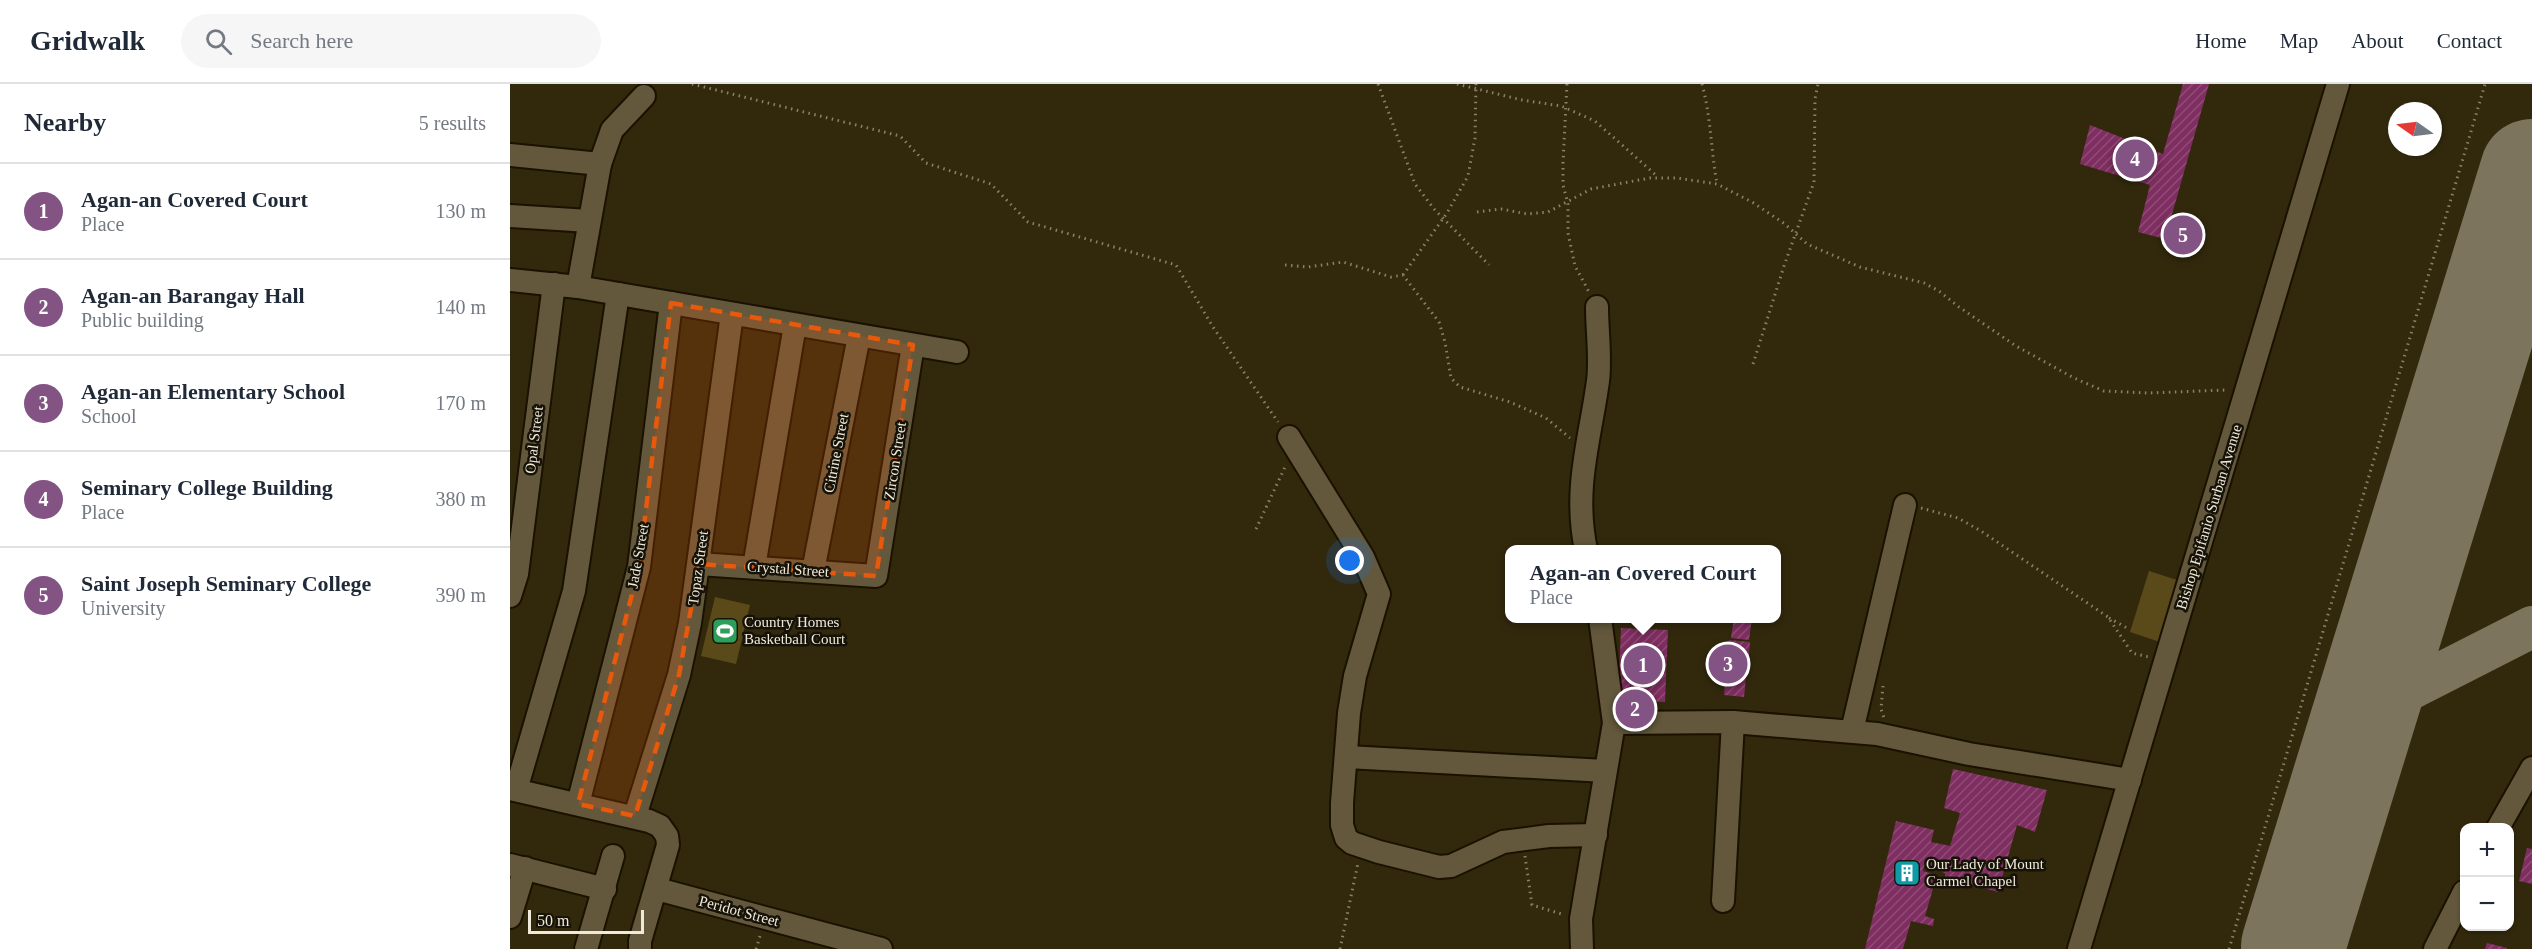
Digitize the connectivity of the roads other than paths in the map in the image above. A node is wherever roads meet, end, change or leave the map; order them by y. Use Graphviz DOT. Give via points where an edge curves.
graph roads {
  1 [pos="2338,84"];
  2 [pos="644,96"];
  3 [pos="510,155"];
  4 [pos="600,164"];
  5 [pos="510,216"];
  6 [pos="589,221"];
  7 [pos="510,280"];
  8 [pos="554,284"];
  9 [pos="578,287"];
  10 [pos="618,294"];
  11 [pos="672,303"];
  12 [pos="1597,307"];
  13 [pos="732,314"];
  14 [pos="795,325"];
  15 [pos="859,336"];
  16 [pos="913,345"];
  17 [pos="957,352"];
  18 [pos="1289,437"];
  19 [pos="1905,504"];
  20 [pos="1586,545"];
  21 [pos="699,564"];
  22 [pos="754,567"];
  23 [pos="813,571"];
  24 [pos="876,576"];
  25 [pos="510,596"];
  26 [pos="1601,623"];
  27 [pos="1733,722"];
  28 [pos="1614,723"];
  29 [pos="1852,732"];
  30 [pos="1347,757"];
  31 [pos="2532,768"];
  32 [pos="1605,771"];
  33 [pos="2130,780"];
  34 [pos="513,789"];
  35 [pos="578,804"];
  36 [pos="635,816"];
  37 [pos="2501,823"];
  38 [pos="1596,835"];
  39 [pos="613,856"];
  40 [pos="517,866"];
  41 [pos="605,889"];
  42 [pos="657,889"];
  43 [pos="2460,900"];
  44 [pos="1723,901"];
  45 [pos="510,917"];
  46 [pos="586,949"];
  47 [pos="640,949"];
  48 [pos="881,949"];
  49 [pos="1582,949"];
  50 [pos="2079,949"];
  51 [pos="2435,949"];
  1 -- 33 [label="street, Bishop Epifanio Surban Avenue"];
  2 -- 4 [label="street" via="612,130"];
  3 -- 4 [label="street"];
  4 -- 6 [label="street"];
  5 -- 6 [label="street"];
  6 -- 9 [label="street"];
  7 -- 8 [label="street"];
  8 -- 9 [label="street"];
  8 -- 25 [label="street, Opal Street" via="517,574"];
  9 -- 10 [label="street"];
  10 -- 11 [label="street"];
  10 -- 34 [label="street" via="574,591"];
  11 -- 13 [label="street"];
  11 -- 35 [label="street, Jade Street" via="639,567"];
  12 -- 20 [label="street" via="1599,379 1581,484"];
  13 -- 14 [label="street"];
  13 -- 21 [label="street, Topaz Street"];
  14 -- 15 [label="street"];
  14 -- 22 [label="street"];
  15 -- 16 [label="street"];
  15 -- 23 [label="street, Citrine Street"];
  16 -- 17 [label="street"];
  16 -- 24 [label="street, Zircon Street"];
  18 -- 30 [label="street" via="1363,557 1378,594 1355,676"];
  19 -- 29 [label="street"];
  21 -- 22 [label="street, Crystal Street"];
  21 -- 36 [label="street, Topaz Street" via="680,675"];
  22 -- 23 [label="street, Crystal Street"];
  23 -- 24 [label="street, Crystal Street"];
  26 -- 28 [label="street"];
  27 -- 28 [label="street"];
  27 -- 29 [label="street"];
  27 -- 44 [label="street"];
  28 -- 32 [label="street"];
  29 -- 33 [label="street"];
  30 -- 32 [label="street"];
  30 -- 38 [label="street" via="1342,825 1346,838 1362,846 1439,867 1451,866 1503,842"];
  31 -- 37 [label="street"];
  32 -- 38 [label="street"];
  33 -- 50 [label="street, Bishop Epifanio Surban Avenue"];
  34 -- 35 [label="street"];
  35 -- 36 [label="street"];
  36 -- 42 [label="street" via="660,826 667,836"];
  38 -- 49 [label="street" via="1581,919"];
  39 -- 41 [label="street"];
  40 -- 41 [label="street"];
  40 -- 45 [label="street"];
  41 -- 46 [label="street"];
  42 -- 47 [label="street"];
  42 -- 48 [label="street, Peridot Street"];
  43 -- 51 [label="street"];
}
